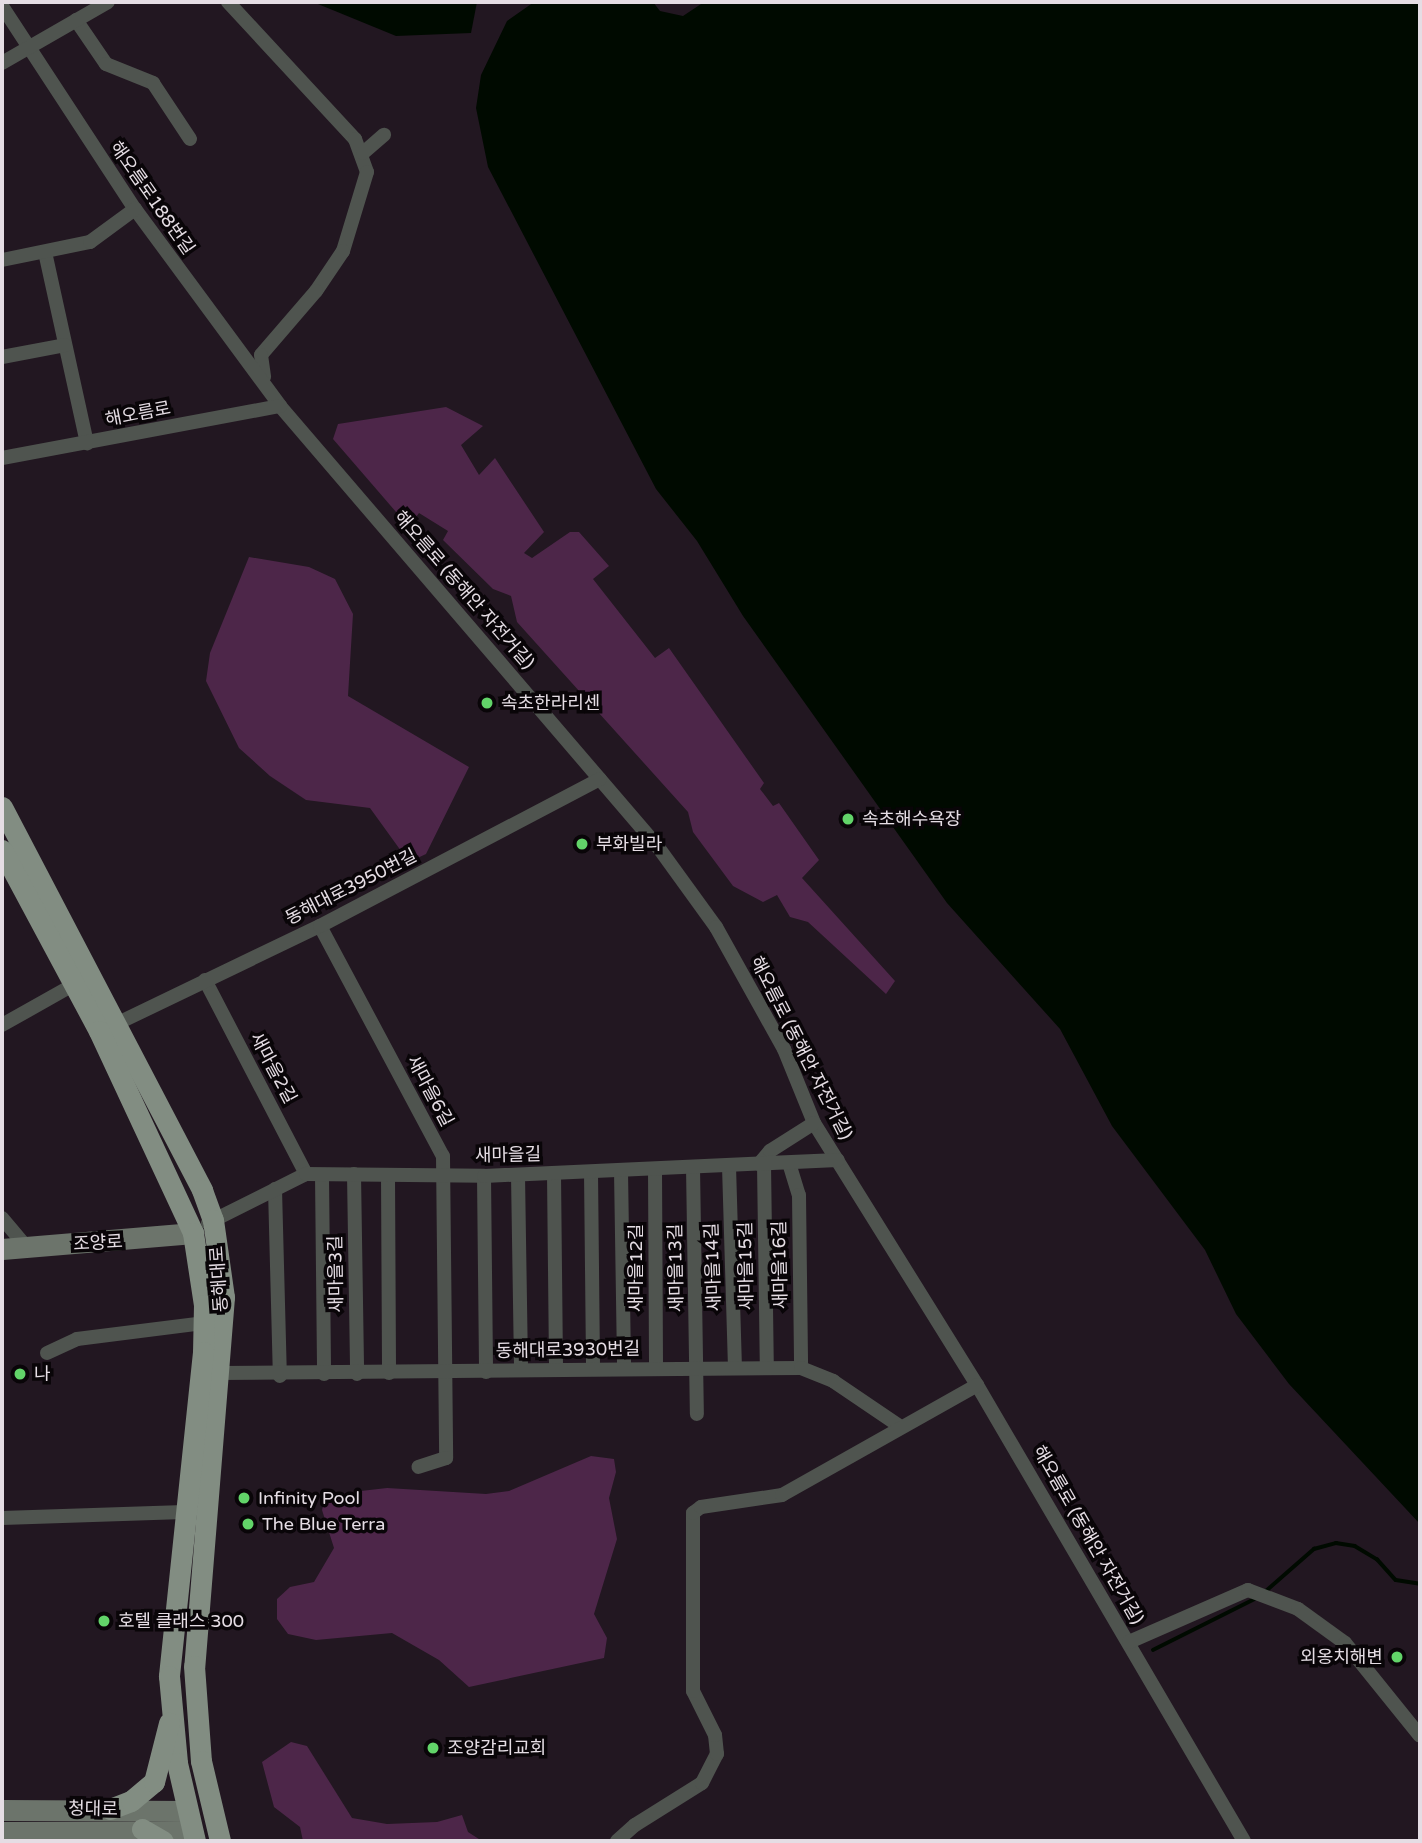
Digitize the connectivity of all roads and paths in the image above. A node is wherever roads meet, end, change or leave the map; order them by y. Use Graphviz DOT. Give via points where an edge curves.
graph roads {
  1 [pos="108,2"];
  2 [pos="228,2"];
  3 [pos="2,6"];
  4 [pos="76,20"];
  5 [pos="29,47"];
  6 [pos="2,63"];
  7 [pos="384,135"];
  8 [pos="190,139"];
  9 [pos="363,153"];
  10 [pos="135,209"];
  11 [pos="45,252"];
  12 [pos="2,260"];
  13 [pos="65,345"];
  14 [pos="2,357"];
  15 [pos="281,406"];
  16 [pos="87,443"];
  17 [pos="2,458"];
  18 [pos="600,779"];
  19 [pos="2,807"];
  20 [pos="2,850"];
  21 [pos="320,926"];
  22 [pos="82,980"];
  23 [pos="205,980"];
  24 [pos="116,1024"];
  25 [pos="2,1025"];
  26 [pos="814,1123"];
  27 [pos="838,1160"];
  28 [pos="789,1163"];
  29 [pos="761,1164"];
  30 [pos="729,1166"];
  31 [pos="693,1167"];
  32 [pos="655,1169"];
  33 [pos="621,1171"];
  34 [pos="591,1172"];
  35 [pos="306,1174"];
  36 [pos="354,1174"];
  37 [pos="554,1174"];
  38 [pos="322,1175"];
  39 [pos="388,1175"];
  40 [pos="445,1175"];
  41 [pos="517,1175"];
  42 [pos="484,1176"];
  43 [pos="275,1189"];
  44 [pos="2,1218"];
  45 [pos="213,1220"];
  46 [pos="193,1233"];
  47 [pos="26,1247"];
  48 [pos="2,1249"];
  49 [pos="203,1323"];
  50 [pos="47,1353"];
  51 [pos="624,1367"];
  52 [pos="697,1367"];
  53 [pos="735,1367"];
  54 [pos="556,1368"];
  55 [pos="593,1368"];
  56 [pos="656,1368"];
  57 [pos="767,1368"];
  58 [pos="801,1368"];
  59 [pos="521,1369"];
  60 [pos="486,1372"];
  61 [pos="219,1373"];
  62 [pos="389,1373"];
  63 [pos="446,1373"];
  64 [pos="324,1374"];
  65 [pos="357,1374"];
  66 [pos="279,1376"];
  67 [pos="977,1385"];
  68 [pos="697,1415"];
  69 [pos="901,1427"];
  70 [pos="418,1467"];
  71 [pos="184,1511"];
  72 [pos="2,1518"];
  73 [pos="1129,1642"];
  74 [pos="171,1718"];
  75 [pos="1420,1736"];
  76 [pos="110,1809"];
  77 [pos="2,1810"];
  78 [pos="185,1811"];
  79 [pos="216,1828"];
  80 [pos="142,1829"];
  81 [pos="2,1832"];
  82 [pos="193,1837"];
  83 [pos="163,1841"];
  84 [pos="617,1841"];
  85 [pos="1244,1841"];
  1 -- 4 [label="street"];
  2 -- 9 [label="street"];
  3 -- 5 [label="street, 해오름로188번길"];
  4 -- 5 [label="street"];
  4 -- 8 [label="street" via="106,64 153,83"];
  5 -- 6 [label="street"];
  5 -- 10 [label="street, 해오름로188번길"];
  7 -- 9 [label="street"];
  9 -- 15 [label="street" via="367,172 343,251 316,291 261,355 261,371"];
  10 -- 11 [label="street" via="90,242"];
  10 -- 15 [label="street, 해오름로188번길"];
  11 -- 12 [label="street"];
  11 -- 13 [label="street"];
  13 -- 14 [label="street"];
  13 -- 16 [label="street"];
  15 -- 16 [label="street, 해오름로"];
  15 -- 18 [label="street, 해오름로 (동해안 자전거길)"];
  16 -- 17 [label="street, 해오름로"];
  18 -- 21 [label="street, 동해대로3950번길"];
  18 -- 26 [label="street, 해오름로 (동해안 자전거길)" via="658,847 716,927 784,1049"];
  19 -- 22 [label="main road, 동해대로"];
  20 -- 22 [label="main road, 동해대로"];
  21 -- 23 [label="street, 동해대로3950번길"];
  21 -- 40 [label="street, 새마을6길" via="443,1156"];
  22 -- 24 [label="main road, 동해대로"];
  22 -- 25 [label="street"];
  22 -- 46 [label="main road, 동해대로"];
  23 -- 24 [label="street, 동해대로3950번길"];
  23 -- 35 [label="street, 새마을2길"];
  24 -- 45 [label="main road, 동해대로"];
  26 -- 27 [label="street, 해오름로 (동해안 자전거길)"];
  26 -- 29 [label="street" via="770,1151"];
  27 -- 28 [label="street, 새마을길"];
  27 -- 67 [label="street, 해오름로 (동해안 자전거길)"];
  28 -- 29 [label="street, 새마을길"];
  28 -- 58 [label="street, 새마을16길" via="799,1195"];
  29 -- 30 [label="street, 새마을길"];
  29 -- 57 [label="street, 새마을15길"];
  30 -- 31 [label="street, 새마을길"];
  30 -- 53 [label="street, 새마을14길"];
  31 -- 32 [label="street, 새마을길"];
  31 -- 52 [label="street, 새마을13길"];
  32 -- 33 [label="street, 새마을길"];
  32 -- 56 [label="street, 새마을12길"];
  33 -- 34 [label="street, 새마을길"];
  33 -- 51 [label="street"];
  34 -- 37 [label="street, 새마을길"];
  34 -- 55 [label="street"];
  35 -- 38 [label="street, 새마을길"];
  35 -- 43 [label="street, 새마을길"];
  36 -- 38 [label="street, 새마을길"];
  36 -- 39 [label="street, 새마을길"];
  36 -- 65 [label="street, 새마을3길"];
  37 -- 41 [label="street, 새마을길"];
  37 -- 54 [label="street"];
  38 -- 64 [label="street"];
  39 -- 40 [label="street, 새마을길"];
  39 -- 62 [label="street"];
  40 -- 42 [label="street, 새마을길"];
  40 -- 63 [label="street, 새마을6길"];
  41 -- 42 [label="street, 새마을길"];
  41 -- 59 [label="street"];
  42 -- 60 [label="street"];
  43 -- 45 [label="street, 새마을길"];
  43 -- 66 [label="street"];
  44 -- 47 [label="street"];
  45 -- 46 [label="street, 새마을길"];
  45 -- 61 [label="main road, 동해대로" via="224,1297"];
  46 -- 47 [label="street, 조양로"];
  46 -- 49 [label="main road, 동해대로"];
  47 -- 48 [label="street, 조양로"];
  49 -- 50 [label="street" via="77,1339"];
  49 -- 71 [label="main road, 동해대로"];
  51 -- 55 [label="street, 동해대로3930번길"];
  51 -- 56 [label="street, 동해대로3930번길"];
  52 -- 53 [label="street, 동해대로3930번길"];
  52 -- 56 [label="street, 동해대로3930번길"];
  52 -- 68 [label="street, 새마을13길"];
  53 -- 57 [label="street, 동해대로3930번길"];
  54 -- 55 [label="street, 동해대로3930번길"];
  54 -- 59 [label="street, 동해대로3930번길"];
  57 -- 58 [label="street, 동해대로3930번길"];
  58 -- 69 [label="street, 동해대로3930번길" via="833,1381"];
  59 -- 60 [label="street, 동해대로3930번길"];
  60 -- 63 [label="street, 동해대로3930번길"];
  61 -- 66 [label="street, 동해대로3930번길"];
  61 -- 79 [label="main road, 동해대로" via="194,1666 198,1740"];
  62 -- 63 [label="street, 동해대로3930번길"];
  62 -- 65 [label="street, 동해대로3930번길"];
  63 -- 70 [label="street, 새마을6길" via="446,1458"];
  64 -- 65 [label="street, 동해대로3930번길"];
  64 -- 66 [label="street, 동해대로3930번길"];
  67 -- 69 [label="street"];
  67 -- 73 [label="street, 해오름로 (동해안 자전거길)"];
  69 -- 84 [label="street" via="782,1495 701,1507 693,1513 693,1691 715,1735 717,1754 702,1783"];
  71 -- 72 [label="street"];
  71 -- 74 [label="main road, 동해대로" via="169,1665"];
  73 -- 75 [label="street" via="1248,1590 1298,1609 1345,1643"];
  73 -- 85 [label="street, 해오름로 (동해안 자전거길)"];
  74 -- 76 [label="main road" via="154,1782 131,1801"];
  74 -- 78 [label="main road, 동해대로"];
  76 -- 77 [label="street, 청대로"];
  76 -- 78 [label="street, 청대로"];
  78 -- 79 [label="main road"];
  78 -- 82 [label="main road, 동해대로"];
  79 -- 82 [label="main road"];
  80 -- 81 [label="street, 청대로"];
  80 -- 82 [label="street, 청대로"];
  80 -- 83 [label="main road"];
}
